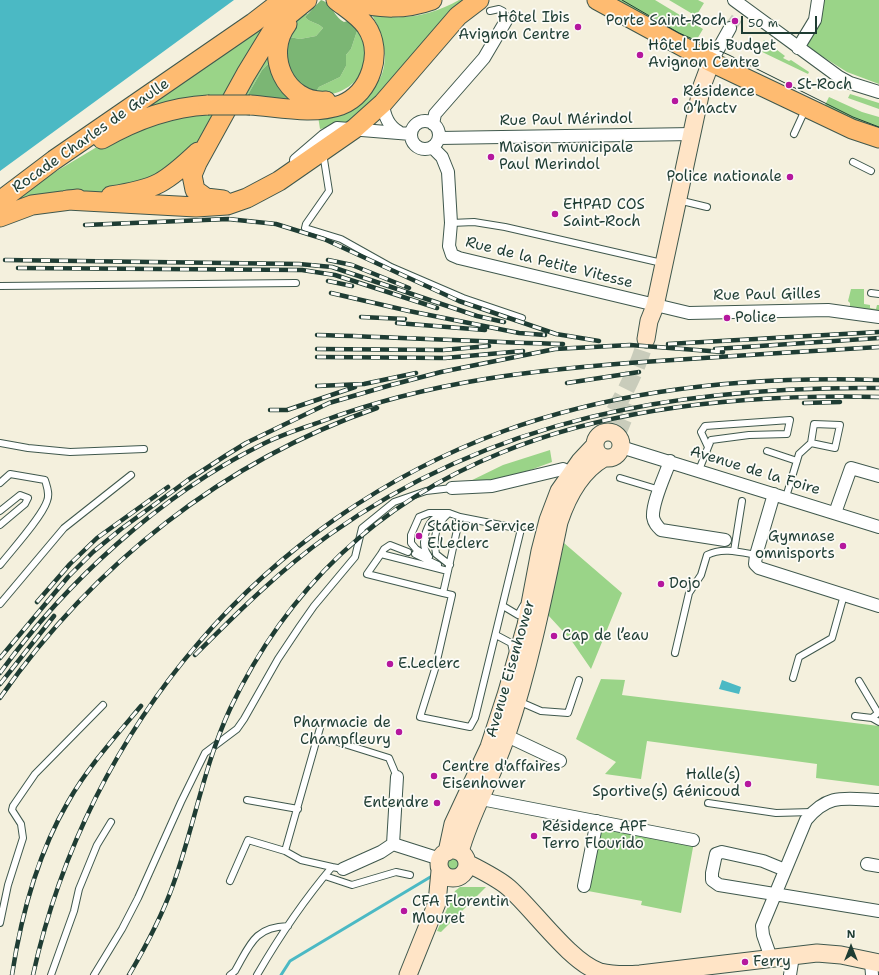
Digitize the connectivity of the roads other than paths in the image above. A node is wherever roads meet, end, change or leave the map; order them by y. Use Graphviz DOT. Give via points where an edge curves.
graph roads {
  1 [pos="283,0"];
  2 [pos="336,0"];
  3 [pos="352,0"];
  4 [pos="432,0"];
  5 [pos="597,0"];
  6 [pos="818,0"];
  7 [pos="304,3"];
  8 [pos="485,6"];
  9 [pos="737,6"];
  10 [pos="507,19"];
  11 [pos="730,28"];
  12 [pos="798,48"];
  13 [pos="711,62"];
  14 [pos="360,91"];
  15 [pos="879,92"];
  16 [pos="383,103"];
  17 [pos="806,108"];
  18 [pos="433,124"];
  19 [pos="354,129"];
  20 [pos="405,133"];
  21 [pos="686,134"];
  22 [pos="794,134"];
  23 [pos="879,138"];
  24 [pos="436,142"];
  25 [pos="205,145"];
  26 [pos="323,150"];
  27 [pos="853,162"];
  28 [pos="872,171"];
  29 [pos="279,181"];
  30 [pos="17,189"];
  31 [pos="247,198"];
  32 [pos="67,200"];
  33 [pos="678,200"];
  34 [pos="0,201"];
  35 [pos="707,207"];
  36 [pos="0,217"];
  37 [pos="451,224"];
  38 [pos="665,264"];
  39 [pos="296,283"];
  40 [pos="0,286"];
  41 [pos="871,293"];
  42 [pos="879,294"];
  43 [pos="656,306"];
  44 [pos="879,317"];
  45 [pos="522,318"];
  46 [pos="650,339"];
  47 [pos="0,443"];
  48 [pos="811,443"];
  49 [pos="621,447"];
  50 [pos="708,447"];
  51 [pos="144,448"];
  52 [pos="599,451"];
  53 [pos="767,451"];
  54 [pos="797,461"];
  55 [pos="670,462"];
  56 [pos="699,470"];
  57 [pos="571,474"];
  58 [pos="130,475"];
  59 [pos="879,476"];
  60 [pos="620,478"];
  61 [pos="0,483"];
  62 [pos="452,488"];
  63 [pos="660,490"];
  64 [pos="774,494"];
  65 [pos="786,497"];
  66 [pos="742,501"];
  67 [pos="0,511"];
  68 [pos="449,513"];
  69 [pos="835,513"];
  70 [pos="434,517"];
  71 [pos="460,517"];
  72 [pos="0,524"];
  73 [pos="879,527"];
  74 [pos="725,540"];
  75 [pos="734,550"];
  76 [pos="413,552"];
  77 [pos="381,554"];
  78 [pos="756,555"];
  79 [pos="0,566"];
  80 [pos="439,566"];
  81 [pos="449,568"];
  82 [pos="443,593"];
  83 [pos="844,595"];
  84 [pos="0,604"];
  85 [pos="503,606"];
  86 [pos="879,606"];
  87 [pos="522,620"];
  88 [pos="496,635"];
  89 [pos="675,653"];
  90 [pos="528,666"];
  91 [pos="793,678"];
  92 [pos="579,680"];
  93 [pos="859,681"];
  94 [pos="512,698"];
  95 [pos="103,705"];
  96 [pos="855,716"];
  97 [pos="872,718"];
  98 [pos="879,722"];
  99 [pos="320,728"];
  100 [pos="507,736"];
  101 [pos="338,742"];
  102 [pos="560,761"];
  103 [pos="397,777"];
  104 [pos="481,799"];
  105 [pos="247,800"];
  106 [pos="879,800"];
  107 [pos="708,803"];
  108 [pos="298,809"];
  109 [pos="812,812"];
  110 [pos="597,821"];
  111 [pos="111,822"];
  112 [pos="693,840"];
  113 [pos="393,844"];
  114 [pos="285,851"];
  115 [pos="452,865"];
  116 [pos="338,868"];
  117 [pos="786,870"];
  118 [pos="410,875"];
  119 [pos="324,876"];
  120 [pos="230,881"];
  121 [pos="584,886"];
  122 [pos="775,894"];
  123 [pos="879,912"];
  124 [pos="0,923"];
  125 [pos="288,926"];
  126 [pos="792,956"];
  127 [pos="771,958"];
  128 [pos="874,967"];
  129 [pos="51,975"];
  130 [pos="94,975"];
  131 [pos="230,975"];
  132 [pos="257,975"];
  133 [pos="408,975"];
  134 [pos="640,975"];
  135 [pos="790,975"];
  1 -- 30 [label="main road, Rocade Charles de Gaulle" via="54,160"];
  2 -- 14 [label="main road" via="365,25 374,44 374,66"];
  3 -- 4 [label="main road" via="370,6 384,7 414,5"];
  5 -- 13 [label="main road"];
  6 -- 12 [label="street" via="815,20"];
  7 -- 14 [label="main road" via="281,33 278,42 278,63 282,75 298,94 310,99 336,100"];
  7 -- 25 [label="main road" via="280,22 271,33"];
  8 -- 10 [label="lane" via="504,11"];
  8 -- 16 [label="main road" via="458,16"];
  9 -- 12 [label="street"];
  10 -- 18 [label="street" via="484,58 435,114"];
  11 -- 13 [label="street"];
  12 -- 15 [label="street" via="850,83"];
  13 -- 17 [label="main road"];
  13 -- 21 [label="main road"];
  14 -- 30 [label="main road, bridge" via="352,99 324,109 250,105 208,105 177,109 138,121"];
  16 -- 19 [label="main road"];
  16 -- 20 [label="street" via="387,121 394,129"];
  17 -- 22 [label="lane"];
  17 -- 23 [label="main road"];
  18 -- 20 [label="street" via="426,121 418,123"];
  18 -- 24 [label="street" via="438,130"];
  19 -- 20 [label="street"];
  19 -- 26 [label="main road"];
  19 -- 29 [label="street" via="332,129 282,172"];
  20 -- 24 [label="street" via="416,146 424,149"];
  21 -- 24 [label="street, Rue Paul Mérindol"];
  21 -- 33 [label="main road"];
  24 -- 37 [label="street, Rue de la Petite Vitesse" via="446,164"];
  25 -- 31 [label="main road" via="192,175 195,190 206,198"];
  25 -- 32 [label="main road" via="169,179 147,189"];
  26 -- 29 [label="main road"];
  26 -- 45 [label="lane" via="329,191 305,228 340,239 391,267 463,298"];
  27 -- 28 [label="lane"];
  29 -- 31 [label="main road"];
  30 -- 34 [label="main road, Rocade Charles de Gaulle"];
  31 -- 32 [label="main road" via="227,205 196,208"];
  32 -- 36 [label="main road" via="32,205"];
  33 -- 35 [label="lane"];
  33 -- 38 [label="main road"];
  37 -- 38 [label="lane" via="474,222 505,227"];
  37 -- 43 [label="street, Rue de la Petite Vitesse" via="450,251 458,258"];
  38 -- 43 [label="main road"];
  39 -- 40 [label="lane"];
  41 -- 42 [label="lane"];
  43 -- 44 [label="street, Rue Paul Gilles" via="689,313 838,310"];
  43 -- 46 [label="main road" via="657,322"];
  47 -- 51 [label="lane" via="70,452"];
  48 -- 48 [label="lane" via="814,424 840,425 835,448"];
  48 -- 54 [label="lane" via="799,454"];
  49 -- 52 [label="main road" via="615,456"];
  49 -- 52 [label="main road" via="617,435 607,432 598,436"];
  49 -- 55 [label="street, Avenue de la Foire"];
  50 -- 50 [label="lane" via="711,440 787,434 790,420 705,426 701,432"];
  50 -- 56 [label="lane"];
  52 -- 57 [label="main road, Avenue Eisenhower"];
  52 -- 90 [label="main road, Avenue Eisenhower" via="566,503 559,522"];
  53 -- 54 [label="lane"];
  54 -- 65 [label="lane"];
  55 -- 56 [label="street, Avenue de la Foire"];
  55 -- 63 [label="street"];
  56 -- 64 [label="street, Avenue de la Foire"];
  57 -- 62 [label="street" via="563,469 492,486"];
  57 -- 87 [label="main road, Avenue Eisenhower" via="558,491 548,520"];
  58 -- 84 [label="lane" via="64,528"];
  59 -- 69 [label="street" via="851,468"];
  60 -- 63 [label="lane"];
  61 -- 79 [label="lane" via="10,474 46,480 48,501"];
  62 -- 130 [label="lane" via="426,491 394,502 362,528 355,557 307,616 278,659 244,719 237,729 205,754 138,898"];
  63 -- 74 [label="street" via="653,509 653,517 661,530"];
  64 -- 65 [label="street, Avenue de la Foire"];
  64 -- 78 [label="street"];
  65 -- 69 [label="street, Avenue de la Foire"];
  66 -- 75 [label="lane"];
  67 -- 72 [label="lane" via="20,495 28,498 25,504"];
  68 -- 70 [label="lane"];
  68 -- 70 [label="lane"];
  68 -- 71 [label="lane"];
  69 -- 73 [label="street, Avenue de la Foire"];
  70 -- 76 [label="lane" via="420,521"];
  70 -- 76 [label="lane" via="424,539 424,550 429,557"];
  70 -- 81 [label="lane" via="432,551"];
  71 -- 81 [label="lane"];
  71 -- 85 [label="lane" via="521,529"];
  75 -- 78 [label="lane"];
  75 -- 89 [label="lane" via="714,551 707,555 701,576 690,593"];
  76 -- 77 [label="lane" via="390,545"];
  76 -- 80 [label="lane"];
  77 -- 81 [label="lane"];
  77 -- 82 [label="lane" via="367,574"];
  78 -- 83 [label="street" via="755,564 758,568"];
  81 -- 82 [label="lane"];
  82 -- 88 [label="lane" via="452,595 435,669 420,716 470,727 475,718"];
  83 -- 86 [label="street"];
  83 -- 91 [label="lane" via="832,638 800,657"];
  85 -- 87 [label="lane"];
  85 -- 88 [label="lane"];
  87 -- 90 [label="lane" via="530,635"];
  87 -- 94 [label="main road, Avenue Eisenhower"];
  88 -- 94 [label="lane" via="511,643 514,650 504,686"];
  90 -- 94 [label="main road, Avenue Eisenhower"];
  92 -- 94 [label="lane" via="568,712 541,711"];
  93 -- 97 [label="lane" via="878,713"];
  94 -- 100 [label="main road, Avenue Eisenhower"];
  94 -- 115 [label="main road, Avenue Eisenhower" via="453,824"];
  95 -- 124 [label="lane" via="35,774 13,806 12,810 20,824 23,838 8,885"];
  96 -- 97 [label="lane"];
  97 -- 98 [label="lane"];
  99 -- 108 [label="lane"];
  100 -- 102 [label="street"];
  100 -- 104 [label="main road, Avenue Eisenhower"];
  101 -- 103 [label="lane" via="389,758"];
  103 -- 113 [label="street"];
  104 -- 110 [label="street"];
  104 -- 115 [label="main road, Avenue Eisenhower"];
  105 -- 108 [label="lane"];
  106 -- 109 [label="street" via="829,801"];
  107 -- 109 [label="lane" via="776,813"];
  108 -- 114 [label="lane"];
  109 -- 117 [label="street" via="806,820"];
  110 -- 112 [label="street"];
  110 -- 121 [label="street"];
  111 -- 129 [label="lane" via="97,845 79,889 74,911"];
  113 -- 115 [label="street"];
  113 -- 116 [label="street" via="381,852"];
  114 -- 116 [label="lane" via="301,860"];
  114 -- 120 [label="lane" via="248,840"];
  115 -- 133 [label="main road, Avenue Eisenhower"];
  115 -- 134 [label="main road" via="508,887 566,947 592,968 611,974"];
  116 -- 119 [label="lane"];
  117 -- 122 [label="street"];
  117 -- 122 [label="street" via="763,861 722,852 716,854 712,880 719,885"];
  118 -- 119 [label="lane" via="396,872 352,885"];
  119 -- 125 [label="lane" via="310,892"];
  122 -- 123 [label="street"];
  122 -- 127 [label="street" via="762,926"];
  125 -- 131 [label="lane" via="273,926 254,937 235,971"];
  125 -- 132 [label="lane"];
  126 -- 127 [label="main road"];
  126 -- 128 [label="main road" via="817,953"];
  126 -- 135 [label="street"];
  127 -- 134 [label="main road"];
}
